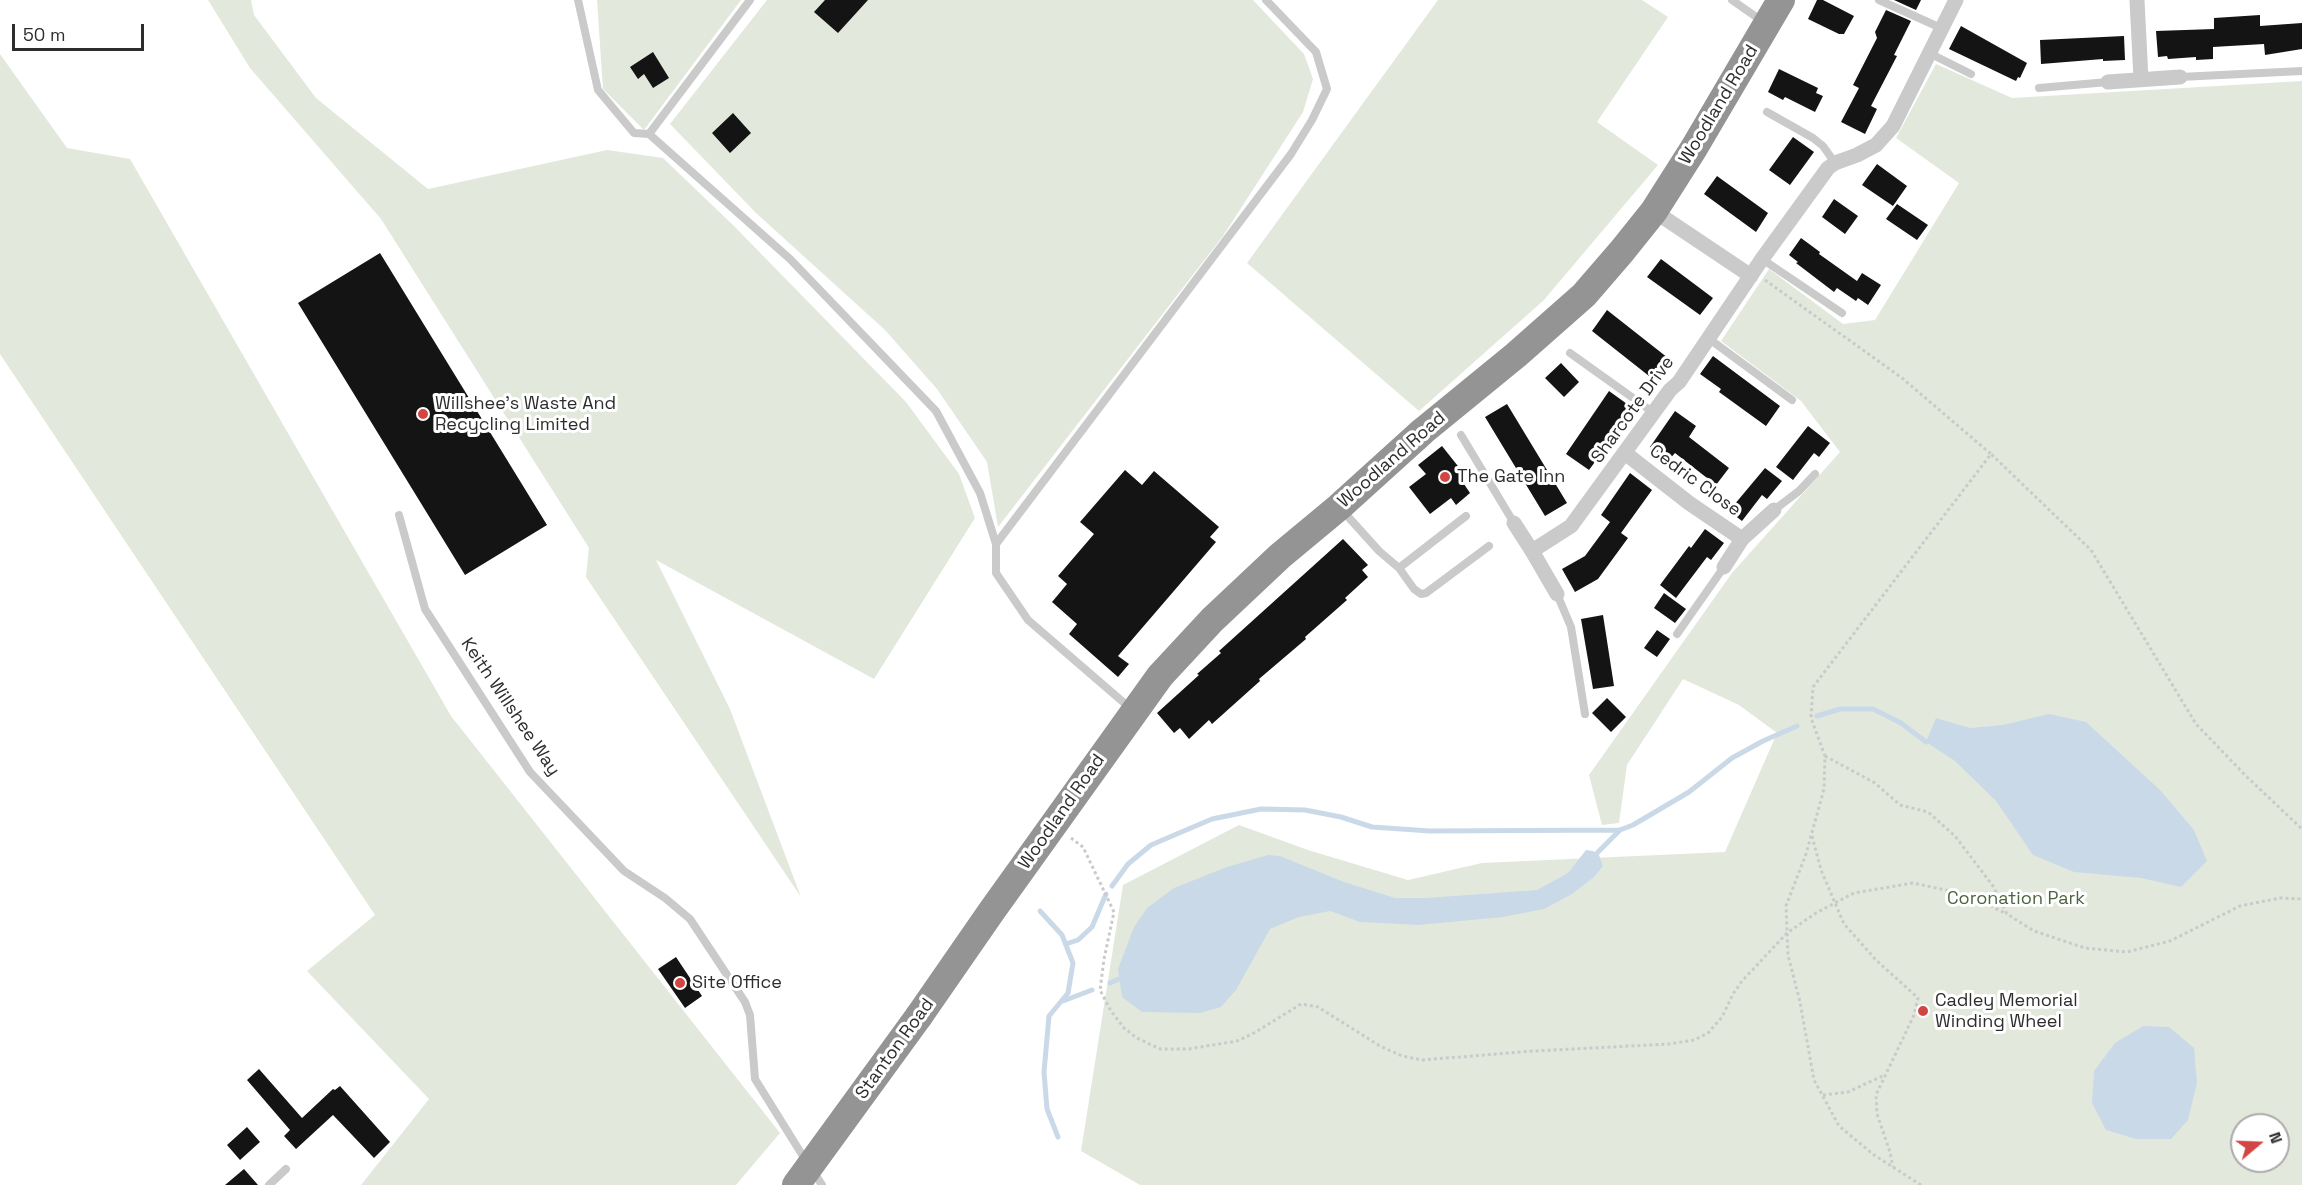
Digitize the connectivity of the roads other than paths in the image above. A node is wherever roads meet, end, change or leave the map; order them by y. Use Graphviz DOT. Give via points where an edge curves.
graph roads {
  1 [pos="578,0"];
  2 [pos="750,0"];
  3 [pos="1266,0"];
  4 [pos="1732,0"];
  5 [pos="1781,0"];
  6 [pos="1879,0"];
  7 [pos="1956,0"];
  8 [pos="2137,0"];
  9 [pos="1766,24"];
  10 [pos="1941,28"];
  11 [pos="1928,53"];
  12 [pos="2302,71"];
  13 [pos="1971,74"];
  14 [pos="2180,77"];
  15 [pos="2141,79"];
  16 [pos="2108,82"];
  17 [pos="2039,88"];
  18 [pos="1767,112"];
  19 [pos="649,134"];
  20 [pos="1834,163"];
  21 [pos="1654,211"];
  22 [pos="1757,266"];
  23 [pos="1842,313"];
  24 [pos="1708,338"];
  25 [pos="1570,352"];
  26 [pos="1792,400"];
  27 [pos="1653,413"];
  28 [pos="1461,435"];
  29 [pos="1625,453"];
  30 [pos="1815,474"];
  31 [pos="1339,507"];
  32 [pos="1774,510"];
  33 [pos="399,515"];
  34 [pos="1466,516"];
  35 [pos="1514,523"];
  36 [pos="1742,539"];
  37 [pos="996,544"];
  38 [pos="1490,546"];
  39 [pos="1532,551"];
  40 [pos="1724,567"];
  41 [pos="1399,568"];
  42 [pos="1557,594"];
  43 [pos="1677,634"];
  44 [pos="1134,711"];
  45 [pos="1585,714"];
  46 [pos="991,912"];
  47 [pos="286,1168"];
  48 [pos="269,1185"];
  49 [pos="796,1185"];
  50 [pos="822,1185"];
  1 -- 19 [label="lane" via="598,90 634,133"];
  2 -- 19 [label="lane"];
  3 -- 37 [label="lane" via="1316,52 1327,89 1312,120 1291,154"];
  4 -- 9 [label="lane"];
  5 -- 9 [label="highway, Woodland Road"];
  6 -- 10 [label="lane"];
  7 -- 10 [label="street"];
  8 -- 15 [label="street"];
  9 -- 21 [label="highway, Woodland Road"];
  10 -- 11 [label="street"];
  11 -- 13 [label="lane"];
  11 -- 20 [label="street" via="1884,138 1867,151"];
  12 -- 14 [label="lane"];
  14 -- 15 [label="street"];
  15 -- 16 [label="street"];
  16 -- 17 [label="lane"];
  18 -- 20 [label="lane" via="1813,138"];
  19 -- 37 [label="lane" via="790,259 936,411 980,493"];
  20 -- 22 [label="street, Sharcote Drive"];
  21 -- 22 [label="street"];
  21 -- 31 [label="highway, Woodland Road" via="1584,295"];
  22 -- 23 [label="lane"];
  22 -- 24 [label="street, Sharcote Drive"];
  24 -- 26 [label="lane"];
  24 -- 27 [label="street, Sharcote Drive"];
  25 -- 27 [label="lane"];
  27 -- 29 [label="street, Sharcote Drive"];
  28 -- 35 [label="lane"];
  29 -- 36 [label="street, Cedric Close"];
  29 -- 39 [label="street, Sharcote Drive" via="1571,526"];
  30 -- 32 [label="lane"];
  31 -- 41 [label="lane"];
  31 -- 44 [label="highway, Woodland Road" via="1212,620 1160,676"];
  32 -- 36 [label="street, Cedric Close"];
  33 -- 50 [label="lane, Keith Willshee Way" via="425,609 531,772 624,871 690,919 745,1002 750,1015 755,1079"];
  34 -- 41 [label="lane"];
  35 -- 39 [label="street"];
  36 -- 40 [label="street, Cedric Close"];
  37 -- 44 [label="lane" via="996,573 1028,620"];
  38 -- 41 [label="lane" via="1426,593 1414,590"];
  39 -- 42 [label="street"];
  40 -- 43 [label="lane"];
  42 -- 45 [label="lane" via="1571,627"];
  44 -- 46 [label="highway, Woodland Road"];
  46 -- 49 [label="highway, Stanton Road, bridge"];
  47 -- 48 [label="lane"];
}
